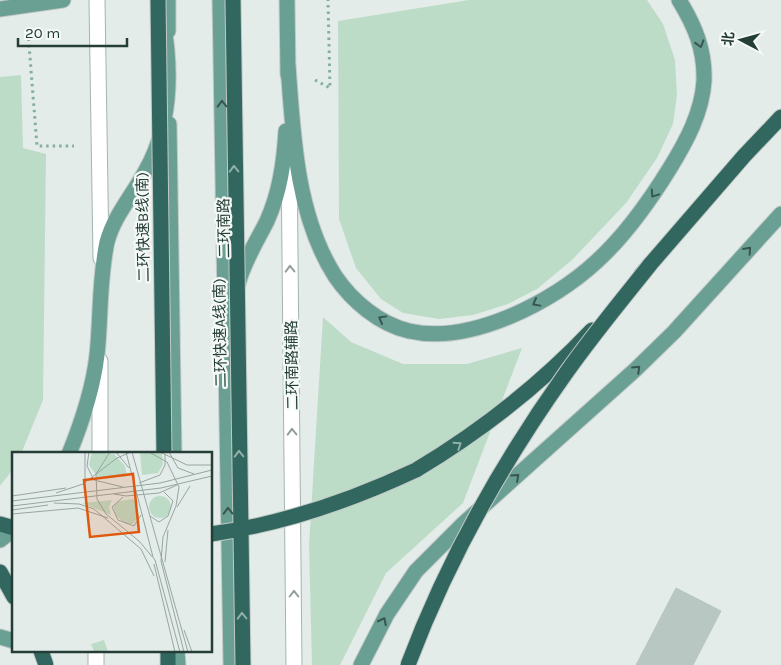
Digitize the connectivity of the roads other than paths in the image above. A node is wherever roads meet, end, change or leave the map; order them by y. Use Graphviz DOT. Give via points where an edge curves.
graph roads {
  1 [pos="64,0"];
  2 [pos="97,0"];
  3 [pos="158,0"];
  4 [pos="168,0"];
  5 [pos="220,0"];
  6 [pos="232,0"];
  7 [pos="287,0"];
  8 [pos="679,0"];
  9 [pos="0,9"];
  10 [pos="288,65"];
  11 [pos="168,70"];
  12 [pos="781,117"];
  13 [pos="781,214"];
  14 [pos="649,266"];
  15 [pos="101,295"];
  16 [pos="227,399"];
  17 [pos="70,452"];
  18 [pos="100,452"];
  19 [pos="164,452"];
  20 [pos="174,452"];
  21 [pos="0,524"];
  22 [pos="12,528"];
  23 [pos="12,531"];
  24 [pos="212,534"];
  25 [pos="0,540"];
  26 [pos="0,572"];
  27 [pos="12,593"];
  28 [pos="36,652"];
  29 [pos="41,652"];
  30 [pos="96,652"];
  31 [pos="168,652"];
  32 [pos="177,652"];
  33 [pos="46,665"];
  34 [pos="51,665"];
  35 [pos="96,665"];
  36 [pos="168,665"];
  37 [pos="178,665"];
  38 [pos="231,665"];
  39 [pos="243,665"];
  40 [pos="294,665"];
  41 [pos="361,665"];
  42 [pos="408,665"];
  1 -- 9 [label="main road"];
  2 -- 15 [label="street"];
  3 -- 11 [label="main road, bridge" via="166,35"];
  3 -- 19 [label="highway, 二环快速B线(南), bridge"];
  4 -- 11 [label="main road"];
  16 -- 5 [label="main road, 二环南路, one-way"];
  39 -- 6 [label="highway, 二环快速A线(南), one-way, bridge"];
  7 -- 10 [label="main road"];
  8 -- 10 [label="main road, one-way" via="693,23 702,52 704,82 698,111 687,138 659,186 613,246 575,280 527,308 468,330 438,334 409,331 382,321 357,303 335,276 317,239 302,192 292,134"];
  10 -- 16 [label="main road" via="283,165 276,196 239,279 232,308 227,347"];
  40 -- 10 [label="street, 二环南路辅路, one-way"];
  11 -- 15 [label="main road" via="162,133 145,173 115,220 103,264"];
  11 -- 20 [label="main road"];
  12 -- 14 [label="highway"];
  41 -- 13 [label="main road, one-way" via="387,614 416,571 463,524 674,332"];
  24 -- 14 [label="highway, one-way, bridge" via="280,521 327,507 416,470 456,446 526,393 589,332"];
  14 -- 42 [label="highway, bridge" via="566,373 496,482 440,588"];
  15 -- 17 [label="main road" via="97,357 86,412"];
  15 -- 18 [label="street"];
  38 -- 16 [label="main road, 二环南路, one-way"];
  21 -- 22 [label="highway"];
  23 -- 25 [label="main road"];
  26 -- 27 [label="highway"];
  28 -- 34 [label="main road"];
  29 -- 33 [label="highway, bridge"];
  30 -- 35 [label="street"];
  31 -- 36 [label="highway"];
  32 -- 37 [label="main road"];
}
